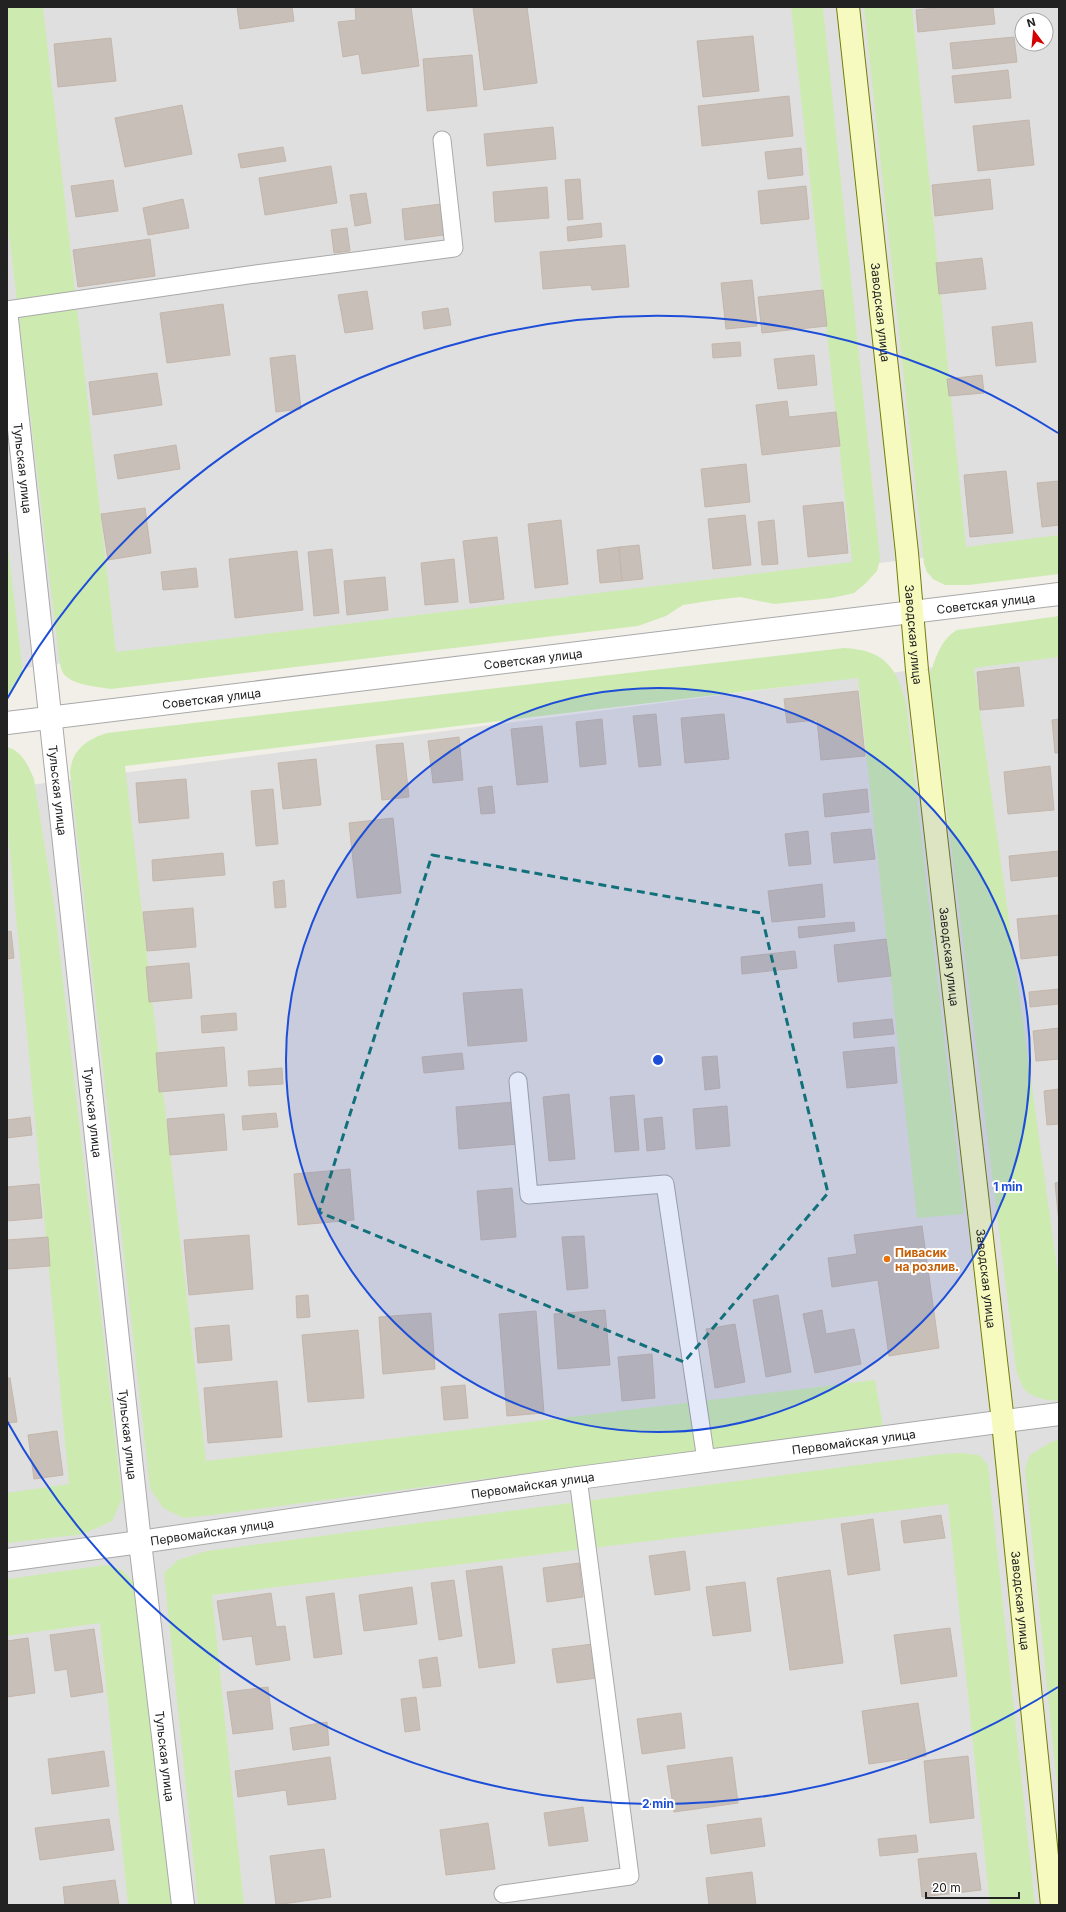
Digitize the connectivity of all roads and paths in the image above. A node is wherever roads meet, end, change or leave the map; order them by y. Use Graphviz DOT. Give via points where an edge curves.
graph roads {
  1 [pos="848,7"];
  2 [pos="442,140"];
  3 [pos="7,310"];
  4 [pos="7,319"];
  5 [pos="1059,594"];
  6 [pos="912,613"];
  7 [pos="50,717"];
  8 [pos="7,723"];
  9 [pos="518,1081"];
  10 [pos="1059,1414"];
  11 [pos="1003,1422"];
  12 [pos="706,1460"];
  13 [pos="578,1478"];
  14 [pos="140,1542"];
  15 [pos="7,1560"];
  16 [pos="503,1894"];
  17 [pos="183,1905"];
  18 [pos="1052,1905"];
  1 -- 6 [label="main road, Заводская улица"];
  2 -- 3 [label="lane" via="454,248"];
  4 -- 7 [label="street, Тульская улица"];
  5 -- 6 [label="street, Советская улица"];
  6 -- 7 [label="street, Советская улица"];
  6 -- 11 [label="main road, Заводская улица"];
  7 -- 8 [label="street, Советская улица"];
  7 -- 14 [label="street, Тульская улица"];
  9 -- 12 [label="lane" via="530,1195 665,1184"];
  10 -- 11 [label="street, Первомайская улица"];
  11 -- 12 [label="street, Первомайская улица"];
  11 -- 18 [label="main road, Заводская улица"];
  12 -- 13 [label="street, Первомайская улица"];
  13 -- 14 [label="street, Первомайская улица"];
  13 -- 16 [label="lane" via="630,1876"];
  14 -- 15 [label="street, Первомайская улица"];
  14 -- 17 [label="street, Тульская улица"];
}
